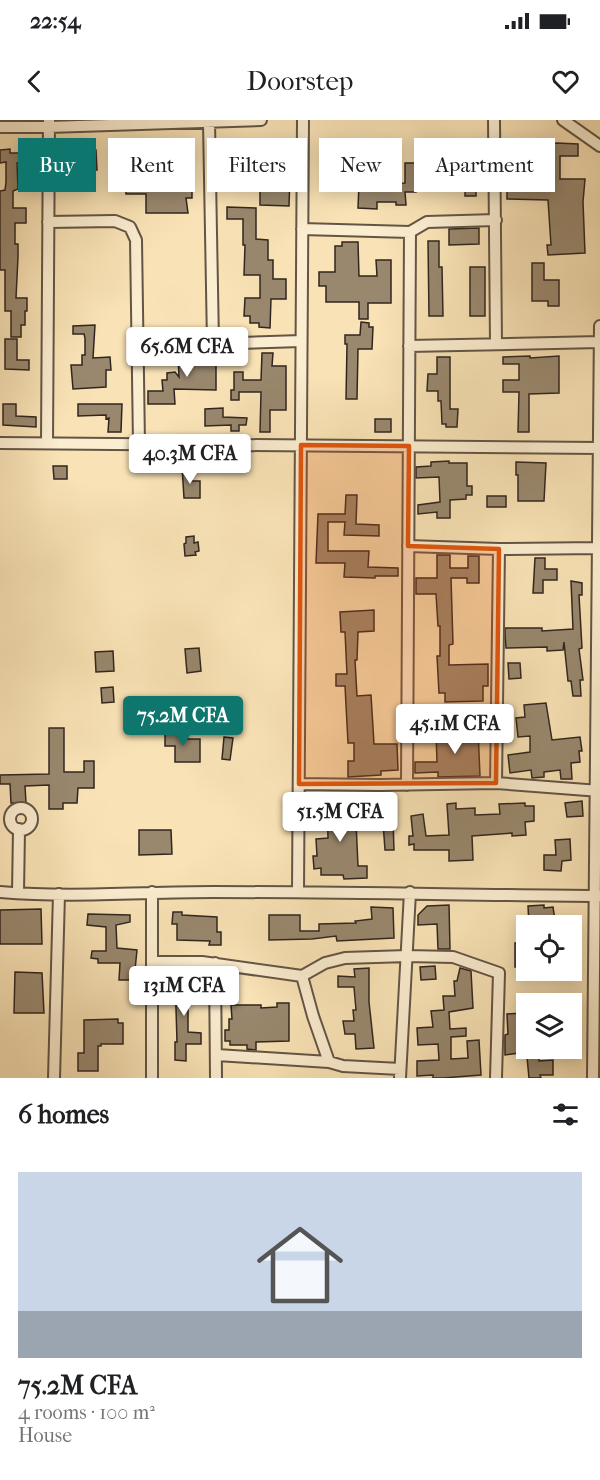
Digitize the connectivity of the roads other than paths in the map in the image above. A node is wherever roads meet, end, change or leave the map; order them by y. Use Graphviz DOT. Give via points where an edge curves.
graph roads {
  1 [pos="261,120"];
  2 [pos="303,120"];
  3 [pos="494,120"];
  4 [pos="563,120"];
  5 [pos="209,122"];
  6 [pos="49,124"];
  7 [pos="0,127"];
  8 [pos="600,146"];
  9 [pos="496,220"];
  10 [pos="48,222"];
  11 [pos="302,229"];
  12 [pos="410,232"];
  13 [pos="600,326"];
  14 [pos="301,341"];
  15 [pos="600,342"];
  16 [pos="213,343"];
  17 [pos="496,344"];
  18 [pos="138,346"];
  19 [pos="410,346"];
  20 [pos="0,443"];
  21 [pos="47,444"];
  22 [pos="139,444"];
  23 [pos="301,446"];
  24 [pos="409,446"];
  25 [pos="599,448"];
  26 [pos="599,507"];
  27 [pos="408,546"];
  28 [pos="598,548"];
  29 [pos="499,549"];
  30 [pos="496,783"];
  31 [pos="299,784"];
  32 [pos="407,784"];
  33 [pos="598,791"];
  34 [pos="19,829"];
  35 [pos="0,892"];
  36 [pos="152,892"];
  37 [pos="298,892"];
  38 [pos="410,892"];
  39 [pos="18,893"];
  40 [pos="59,894"];
  41 [pos="597,896"];
  42 [pos="407,956"];
  43 [pos="153,962"];
  44 [pos="215,963"];
  45 [pos="302,976"];
  46 [pos="217,1055"];
  47 [pos="329,1062"];
  48 [pos="400,1074"];
  49 [pos="54,1078"];
  50 [pos="152,1078"];
  51 [pos="216,1078"];
  52 [pos="496,1078"];
  53 [pos="593,1078"];
  1 -- 5 [label="street"];
  2 -- 11 [label="street"];
  3 -- 9 [label="street"];
  4 -- 8 [label="street"];
  5 -- 6 [label="street"];
  5 -- 16 [label="street"];
  6 -- 7 [label="street"];
  6 -- 10 [label="street"];
  9 -- 12 [label="street" via="427,222"];
  9 -- 17 [label="street"];
  10 -- 18 [label="street" via="115,220 130,227 136,240"];
  10 -- 21 [label="street"];
  11 -- 12 [label="street"];
  11 -- 14 [label="street"];
  12 -- 19 [label="street"];
  13 -- 15 [label="street"];
  14 -- 16 [label="street"];
  14 -- 23 [label="street"];
  15 -- 17 [label="street"];
  15 -- 25 [label="street"];
  16 -- 18 [label="street"];
  17 -- 19 [label="street"];
  18 -- 22 [label="street"];
  19 -- 24 [label="street"];
  20 -- 21 [label="street"];
  21 -- 22 [label="street"];
  22 -- 23 [label="street"];
  23 -- 24 [label="street"];
  23 -- 31 [label="street"];
  24 -- 25 [label="street"];
  24 -- 27 [label="street"];
  25 -- 26 [label="street"];
  26 -- 28 [label="street"];
  27 -- 29 [label="street"];
  27 -- 32 [label="street"];
  28 -- 29 [label="street"];
  28 -- 33 [label="street"];
  29 -- 30 [label="street"];
  30 -- 32 [label="street"];
  30 -- 33 [label="street"];
  31 -- 32 [label="street"];
  31 -- 37 [label="street"];
  33 -- 41 [label="street"];
  34 -- 39 [label="street"];
  35 -- 39 [label="street"];
  36 -- 37 [label="street"];
  36 -- 40 [label="street"];
  36 -- 43 [label="street"];
  37 -- 38 [label="street"];
  38 -- 41 [label="street"];
  38 -- 42 [label="street"];
  39 -- 40 [label="street"];
  40 -- 49 [label="street"];
  41 -- 53 [label="street"];
  42 -- 45 [label="street" via="345,958 325,963"];
  42 -- 48 [label="street"];
  42 -- 52 [label="street" via="453,957 499,973"];
  43 -- 44 [label="street"];
  43 -- 50 [label="street"];
  44 -- 45 [label="street"];
  44 -- 46 [label="street"];
  45 -- 47 [label="street"];
  46 -- 47 [label="street"];
  46 -- 51 [label="street"];
  47 -- 48 [label="street"];
}
